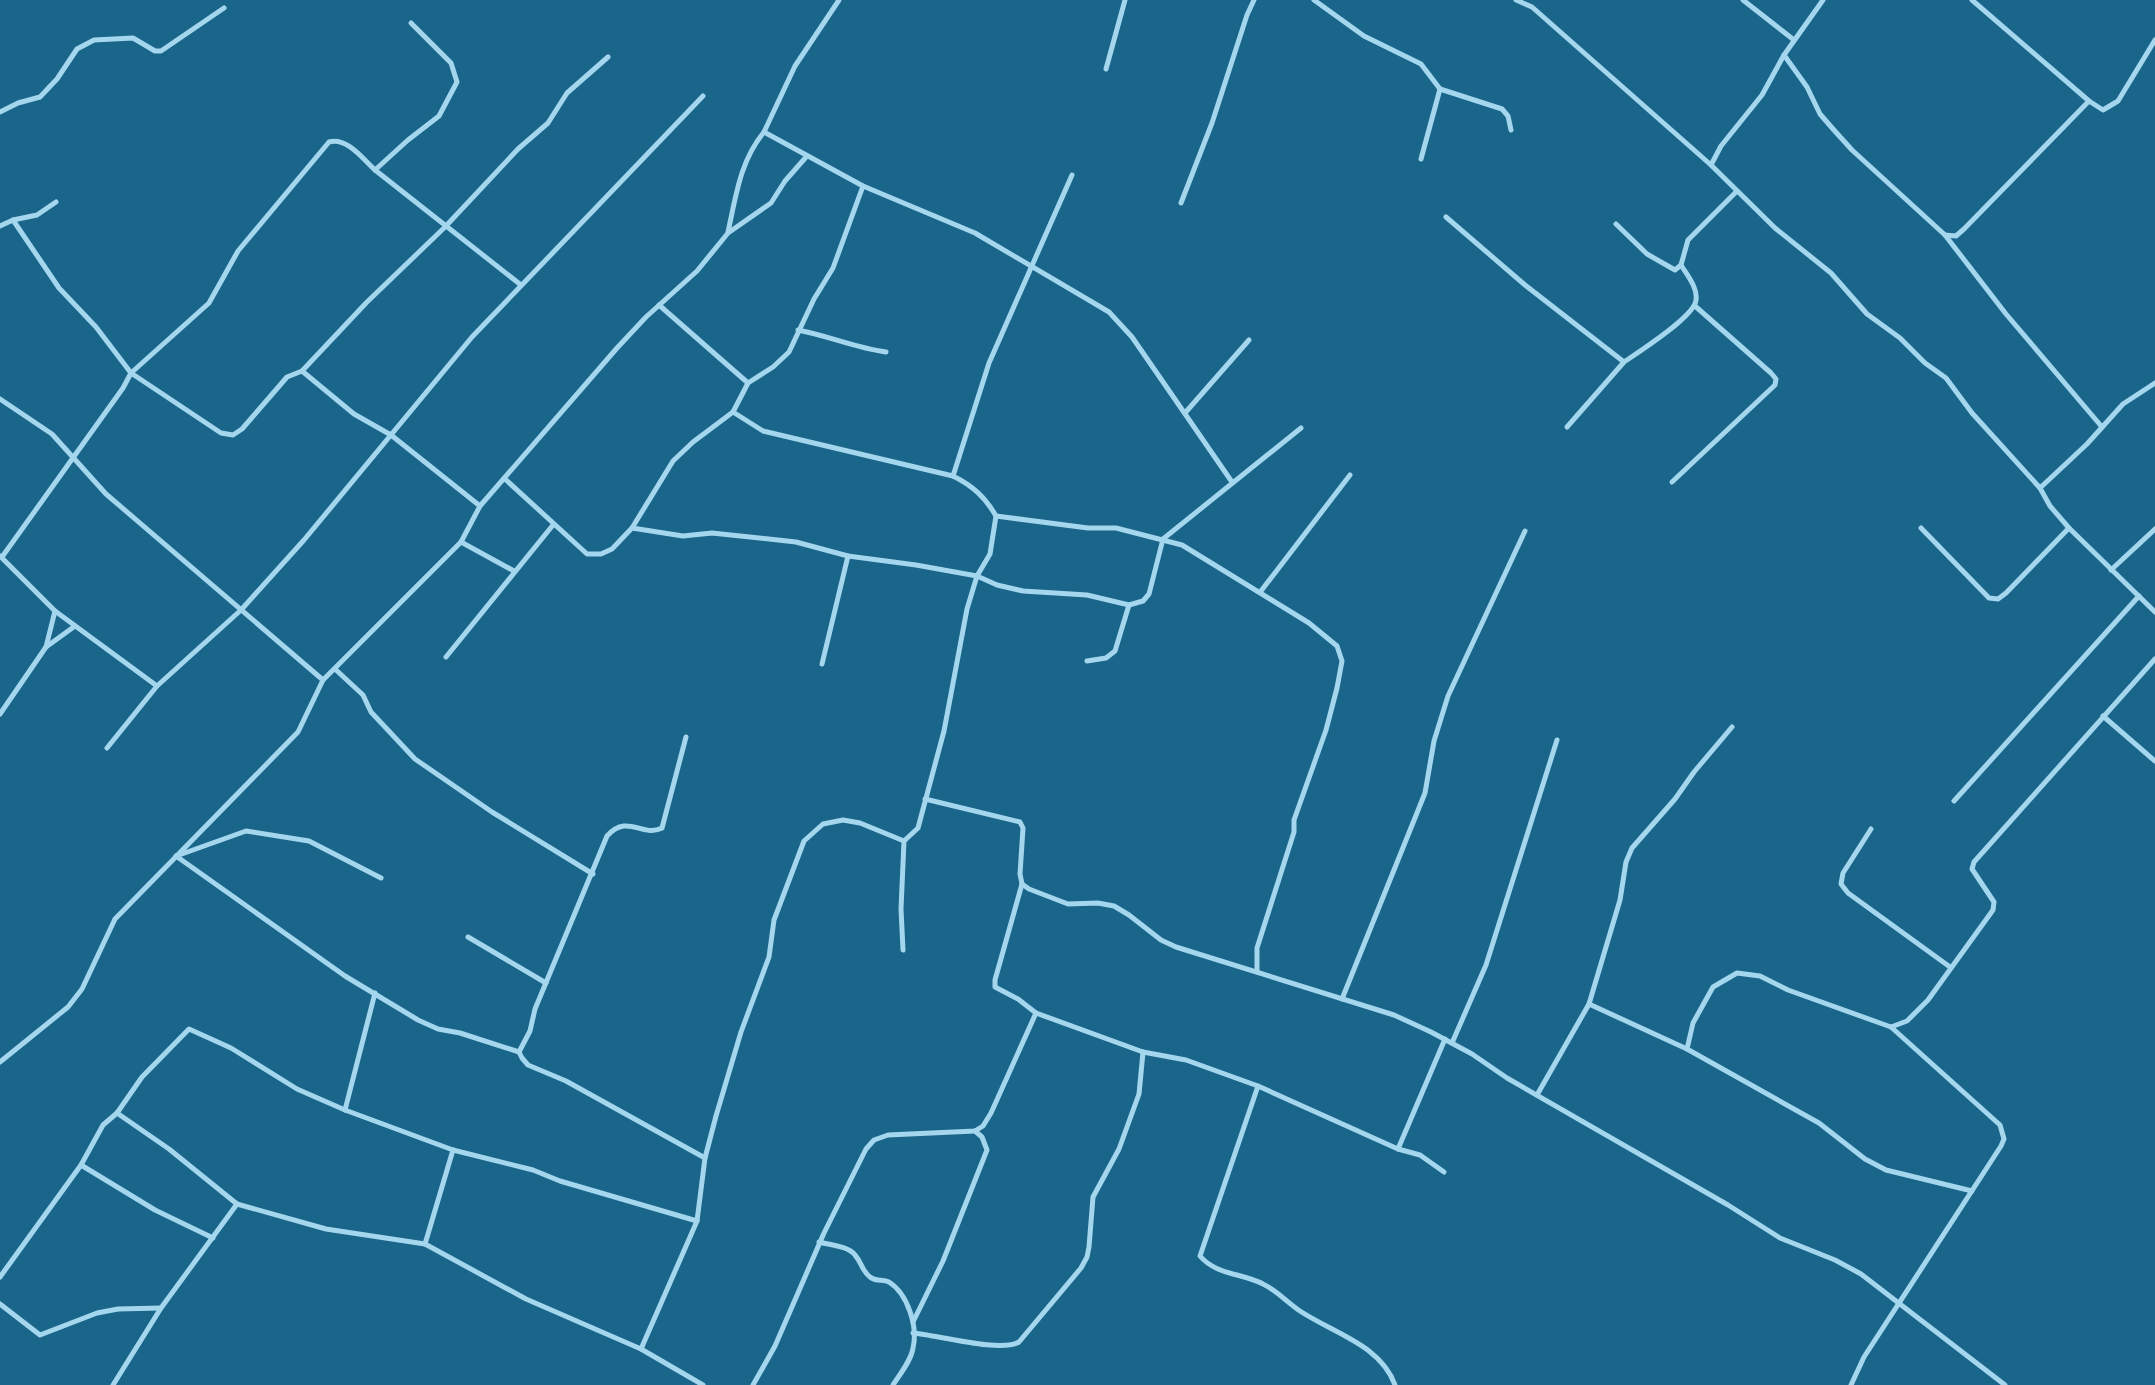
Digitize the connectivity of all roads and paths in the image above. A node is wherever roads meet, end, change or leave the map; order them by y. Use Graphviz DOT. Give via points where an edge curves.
graph roads {
  1 [pos="839,0"];
  2 [pos="1125,0"];
  3 [pos="1254,0"];
  4 [pos="1314,0"];
  5 [pos="1516,0"];
  6 [pos="1743,0"];
  7 [pos="1823,0"];
  8 [pos="1972,0"];
  9 [pos="224,8"];
  10 [pos="411,24"];
  11 [pos="1794,40"];
  12 [pos="2155,40"];
  13 [pos="1784,55"];
  14 [pos="608,57"];
  15 [pos="1106,69"];
  16 [pos="1440,89"];
  17 [pos="703,96"];
  18 [pos="2089,101"];
  19 [pos="0,112"];
  20 [pos="1511,130"];
  21 [pos="764,132"];
  22 [pos="807,156"];
  23 [pos="1422,159"];
  24 [pos="1711,165"];
  25 [pos="375,170"];
  26 [pos="1072,175"];
  27 [pos="863,186"];
  28 [pos="1737,191"];
  29 [pos="56,202"];
  30 [pos="1181,203"];
  31 [pos="1446,217"];
  32 [pos="13,220"];
  33 [pos="1616,224"];
  34 [pos="0,226"];
  35 [pos="445,227"];
  36 [pos="728,233"];
  37 [pos="1945,234"];
  38 [pos="1681,265"];
  39 [pos="1032,267"];
  40 [pos="521,285"];
  41 [pos="659,305"];
  42 [pos="1695,306"];
  43 [pos="798,330"];
  44 [pos="1249,340"];
  45 [pos="886,352"];
  46 [pos="1624,362"];
  47 [pos="302,371"];
  48 [pos="131,373"];
  49 [pos="748,382"];
  50 [pos="2155,382"];
  51 [pos="0,399"];
  52 [pos="733,412"];
  53 [pos="1185,413"];
  54 [pos="1567,427"];
  55 [pos="2102,427"];
  56 [pos="1301,428"];
  57 [pos="391,435"];
  58 [pos="73,457"];
  59 [pos="1350,474"];
  60 [pos="953,476"];
  61 [pos="505,479"];
  62 [pos="1232,482"];
  63 [pos="1672,482"];
  64 [pos="2040,488"];
  65 [pos="480,506"];
  66 [pos="996,516"];
  67 [pos="553,525"];
  68 [pos="632,528"];
  69 [pos="1921,528"];
  70 [pos="2068,528"];
  71 [pos="2155,529"];
  72 [pos="1525,531"];
  73 [pos="1162,539"];
  74 [pos="461,542"];
  75 [pos="1,556"];
  76 [pos="848,556"];
  77 [pos="2111,570"];
  78 [pos="514,571"];
  79 [pos="977,576"];
  80 [pos="1261,591"];
  81 [pos="2139,596"];
  82 [pos="1129,605"];
  83 [pos="241,610"];
  84 [pos="55,611"];
  85 [pos="2155,612"];
  86 [pos="75,626"];
  87 [pos="46,647"];
  88 [pos="446,657"];
  89 [pos="2155,659"];
  90 [pos="1087,661"];
  91 [pos="822,664"];
  92 [pos="335,669"];
  93 [pos="323,680"];
  94 [pos="157,686"];
  95 [pos="0,714"];
  96 [pos="2103,716"];
  97 [pos="1732,727"];
  98 [pos="686,737"];
  99 [pos="1557,740"];
  100 [pos="107,748"];
  101 [pos="2155,761"];
  102 [pos="925,799"];
  103 [pos="1954,801"];
  104 [pos="1872,829"];
  105 [pos="904,841"];
  106 [pos="176,856"];
  107 [pos="593,874"];
  108 [pos="380,878"];
  109 [pos="1022,884"];
  110 [pos="468,937"];
  111 [pos="903,950"];
  112 [pos="1950,967"];
  113 [pos="1257,972"];
  114 [pos="546,983"];
  115 [pos="375,993"];
  116 [pos="1342,999"];
  117 [pos="1589,1004"];
  118 [pos="1036,1012"];
  119 [pos="1891,1027"];
  120 [pos="1446,1039"];
  121 [pos="1452,1043"];
  122 [pos="1687,1049"];
  123 [pos="519,1052"];
  124 [pos="1143,1052"];
  125 [pos="0,1062"];
  126 [pos="1258,1086"];
  127 [pos="1537,1095"];
  128 [pos="344,1110"];
  129 [pos="117,1113"];
  130 [pos="975,1131"];
  131 [pos="1398,1149"];
  132 [pos="453,1150"];
  133 [pos="705,1158"];
  134 [pos="81,1165"];
  135 [pos="1444,1172"];
  136 [pos="1972,1190"];
  137 [pos="237,1204"];
  138 [pos="697,1221"];
  139 [pos="213,1238"];
  140 [pos="820,1242"];
  141 [pos="424,1244"];
  142 [pos="0,1276"];
  143 [pos="0,1304"];
  144 [pos="1899,1304"];
  145 [pos="161,1308"];
  146 [pos="913,1322"];
  147 [pos="913,1333"];
  148 [pos="641,1349"];
  149 [pos="113,1385"];
  150 [pos="703,1385"];
  151 [pos="753,1385"];
  152 [pos="893,1385"];
  153 [pos="1395,1385"];
  154 [pos="1851,1385"];
  155 [pos="2005,1385"];
  1 -- 21 [label="street" via="795,66"];
  2 -- 15 [label="street"];
  3 -- 30 [label="street"];
  4 -- 16 [label="street" via="1364,36 1421,64"];
  5 -- 24 [label="street" via="1532,7"];
  6 -- 11 [label="street"];
  7 -- 11 [label="street"];
  8 -- 18 [label="street"];
  9 -- 19 [label="street" via="161,52 133,38 94,40 77,49 40,97"];
  10 -- 25 [label="street" via="451,63 457,82 439,116"];
  11 -- 13 [label="street"];
  12 -- 18 [label="street" via="2118,102 2103,110"];
  13 -- 24 [label="street" via="1762,95 1721,146"];
  13 -- 37 [label="street" via="1807,87 1820,114 1833,129"];
  14 -- 35 [label="street" via="567,93 548,123 518,149"];
  16 -- 20 [label="street" via="1502,109 1508,116"];
  16 -- 23 [label="street"];
  17 -- 40 [label="street"];
  18 -- 37 [label="street" via="1964,229 1956,236"];
  21 -- 22 [label="street"];
  21 -- 36 [label="street" via="752,146 743,165"];
  22 -- 27 [label="street"];
  22 -- 36 [label="street" via="771,203"];
  24 -- 28 [label="street"];
  25 -- 35 [label="street"];
  25 -- 48 [label="street" via="342,142 329,142 238,251 209,303"];
  26 -- 39 [label="street"];
  27 -- 39 [label="street" via="975,233"];
  27 -- 43 [label="street" via="833,268"];
  28 -- 38 [label="street" via="1688,240"];
  28 -- 64 [label="street" via="1775,228 1836,278 1867,314 1946,378 1972,413"];
  29 -- 32 [label="street" via="38,215"];
  31 -- 46 [label="street" via="1525,285"];
  32 -- 34 [label="street"];
  32 -- 48 [label="street" via="59,288 96,327"];
  33 -- 38 [label="street" via="1647,254 1672,270"];
  35 -- 40 [label="street"];
  35 -- 47 [label="street"];
  36 -- 41 [label="street" via="697,271"];
  37 -- 55 [label="street" via="2006,314"];
  38 -- 42 [label="street" via="1694,288"];
  39 -- 53 [label="street" via="1110,312 1132,337"];
  39 -- 60 [label="street" via="989,363"];
  40 -- 57 [label="street" via="472,337"];
  41 -- 49 [label="street"];
  41 -- 61 [label="street" via="617,348"];
  42 -- 46 [label="street"];
  42 -- 63 [label="street" via="1776,379 1775,385"];
  43 -- 45 [label="street" via="834,338 857,348"];
  43 -- 49 [label="street" via="789,352"];
  44 -- 53 [label="street"];
  46 -- 54 [label="street"];
  47 -- 48 [label="street" via="287,377 233,435 221,433"];
  47 -- 57 [label="street" via="354,414"];
  48 -- 58 [label="street"];
  49 -- 52 [label="street"];
  50 -- 55 [label="street" via="2123,404"];
  51 -- 58 [label="street" via="37,422"];
  52 -- 60 [label="street" via="763,431"];
  52 -- 68 [label="street" via="693,442 673,462"];
  53 -- 62 [label="street"];
  55 -- 64 [label="street"];
  56 -- 62 [label="street"];
  57 -- 65 [label="street"];
  57 -- 83 [label="street" via="340,499"];
  58 -- 75 [label="street"];
  58 -- 83 [label="street" via="106,494"];
  59 -- 80 [label="street"];
  60 -- 66 [label="street" via="972,486"];
  61 -- 65 [label="street"];
  61 -- 67 [label="street"];
  62 -- 73 [label="street"];
  64 -- 70 [label="street"];
  65 -- 74 [label="street"];
  66 -- 73 [label="street" via="1088,528 1116,528"];
  66 -- 79 [label="street" via="990,554"];
  67 -- 68 [label="street" via="587,554 601,554 612,549"];
  67 -- 78 [label="street"];
  68 -- 76 [label="street" via="683,536 712,533 796,542"];
  69 -- 70 [label="street" via="1989,598 1998,599"];
  70 -- 77 [label="street"];
  71 -- 77 [label="street"];
  72 -- 116 [label="street" via="1448,696 1434,741 1425,793"];
  73 -- 80 [label="street" via="1182,545"];
  73 -- 82 [label="street" via="1150,594 1143,601"];
  74 -- 78 [label="street"];
  74 -- 92 [label="street"];
  75 -- 84 [label="street"];
  76 -- 79 [label="street"];
  76 -- 91 [label="street"];
  77 -- 81 [label="street"];
  78 -- 88 [label="street"];
  79 -- 82 [label="street" via="996,585 1023,591 1087,595"];
  79 -- 102 [label="street" via="967,609 944,731"];
  80 -- 113 [label="street" via="1337,646 1342,661 1326,730 1294,820 1294,832 1257,948"];
  81 -- 85 [label="street"];
  81 -- 103 [label="street"];
  82 -- 90 [label="street" via="1115,651 1106,658"];
  83 -- 93 [label="street"];
  83 -- 94 [label="street"];
  84 -- 86 [label="street"];
  84 -- 87 [label="street"];
  86 -- 87 [label="street"];
  86 -- 94 [label="street"];
  87 -- 95 [label="street"];
  89 -- 96 [label="street"];
  92 -- 93 [label="street"];
  92 -- 107 [label="street" via="363,695 372,712 416,759 492,812"];
  93 -- 106 [label="street" via="298,732"];
  94 -- 100 [label="street"];
  96 -- 101 [label="street"];
  96 -- 112 [label="street" via="1974,862 1972,869 1995,906"];
  97 -- 117 [label="street" via="1632,848"];
  98 -- 107 [label="street" via="662,828 656,831 623,825 614,829"];
  99 -- 121 [label="street" via="1486,965"];
  102 -- 105 [label="street" via="918,828"];
  102 -- 109 [label="street" via="1020,822 1023,828"];
  104 -- 112 [label="street" via="1843,872 1841,884 1848,893"];
  105 -- 111 [label="street"];
  105 -- 133 [label="street" via="860,823 843,820 823,824 804,841 774,920 769,957 741,1032"];
  106 -- 108 [label="street" via="246,830 309,841"];
  106 -- 115 [label="street" via="345,976"];
  106 -- 125 [label="street" via="115,919 82,989 68,1007"];
  107 -- 114 [label="street"];
  109 -- 113 [label="street" via="1068,904 1114,906 1161,940"];
  109 -- 118 [label="street" via="995,980 996,987"];
  110 -- 114 [label="street"];
  112 -- 119 [label="street" via="1928,1000 1906,1021"];
  113 -- 116 [label="street"];
  114 -- 123 [label="street" via="530,1031"];
  115 -- 123 [label="street" via="438,1029"];
  115 -- 128 [label="street"];
  116 -- 120 [label="street" via="1394,1015"];
  117 -- 122 [label="street"];
  117 -- 127 [label="street"];
  118 -- 124 [label="street"];
  118 -- 130 [label="street" via="991,1113 983,1126"];
  119 -- 122 [label="street" via="1788,990 1760,976 1737,973 1713,987 1693,1023"];
  119 -- 136 [label="street" via="2000,1125 2004,1138 2001,1146"];
  120 -- 121 [label="street"];
  120 -- 131 [label="street"];
  121 -- 127 [label="street"];
  122 -- 136 [label="street" via="1819,1123 1865,1159 1886,1170"];
  123 -- 133 [label="street" via="528,1064 566,1081"];
  124 -- 126 [label="street" via="1186,1060"];
  124 -- 147 [label="street" via="1139,1094 1119,1149 1093,1197 1089,1247 1081,1268 1013,1346 992,1346"];
  126 -- 131 [label="street"];
  126 -- 153 [label="street" via="1200,1256 1212,1266 1263,1284 1308,1317 1352,1339 1380,1360"];
  127 -- 144 [label="street" via="1728,1205 1764,1230 1861,1274"];
  128 -- 129 [label="street" via="297,1089 231,1048 189,1029 142,1076"];
  128 -- 132 [label="street"];
  129 -- 134 [label="street" via="103,1125"];
  129 -- 137 [label="street" via="169,1149"];
  130 -- 140 [label="street" via="888,1134 874,1140"];
  130 -- 146 [label="street" via="982,1137 986,1150 943,1261"];
  131 -- 135 [label="street" via="1420,1155"];
  132 -- 138 [label="street" via="533,1170"];
  132 -- 141 [label="street"];
  133 -- 138 [label="street"];
  134 -- 139 [label="street" via="155,1210"];
  134 -- 142 [label="street"];
  136 -- 144 [label="street"];
  137 -- 139 [label="street"];
  137 -- 141 [label="street" via="326,1229"];
  138 -- 148 [label="street"];
  139 -- 145 [label="street"];
  140 -- 146 [label="street" via="850,1252 869,1277 888,1282 903,1299"];
  140 -- 151 [label="street" via="775,1346"];
  141 -- 148 [label="street" via="526,1299"];
  143 -- 145 [label="street" via="40,1335 97,1313"];
  144 -- 154 [label="street" via="1864,1357"];
  144 -- 155 [label="street"];
  145 -- 149 [label="street"];
  146 -- 147 [label="street"];
  147 -- 152 [label="street" via="913,1348"];
  148 -- 150 [label="street"];
}
